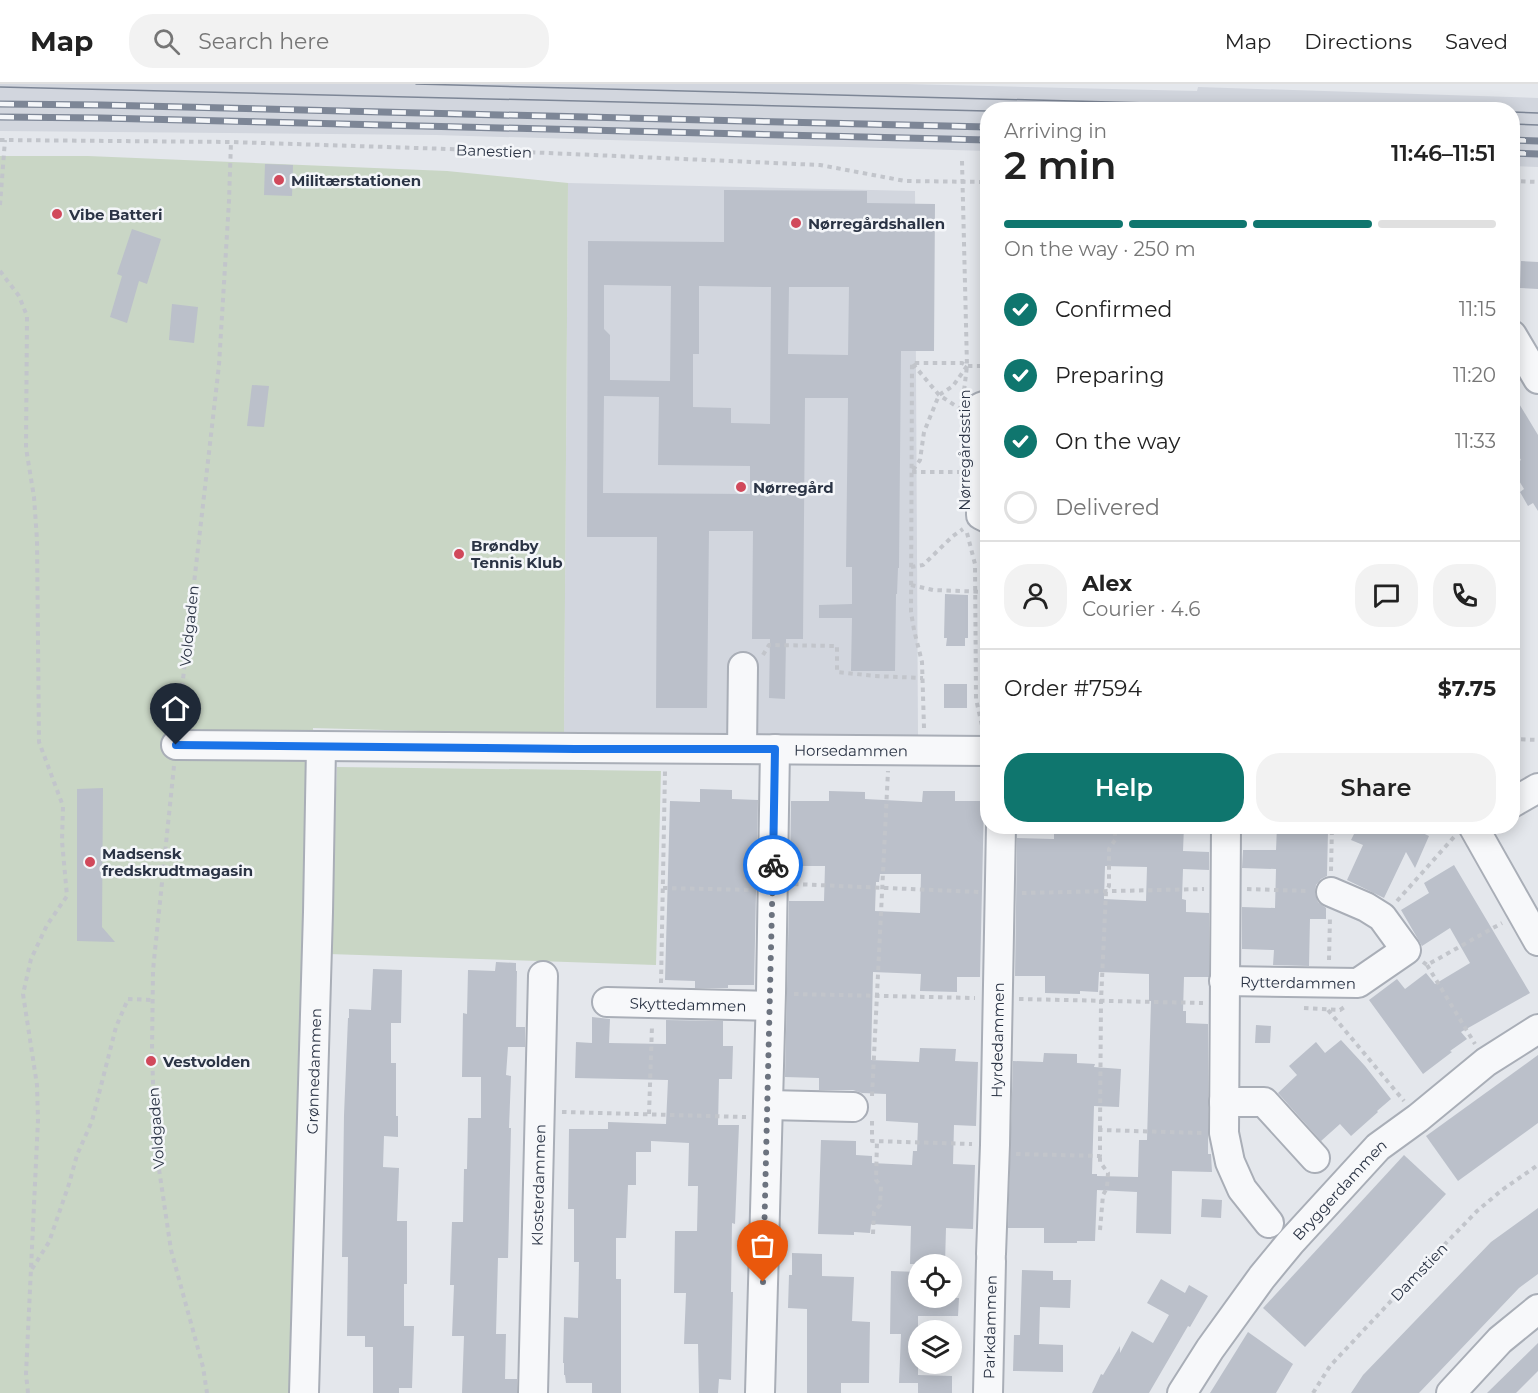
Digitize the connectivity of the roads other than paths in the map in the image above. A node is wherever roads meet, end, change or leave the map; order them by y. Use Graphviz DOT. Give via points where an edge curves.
graph roads {
  1 [pos="1523,340"];
  2 [pos="1538,379"];
  3 [pos="743,667"];
  4 [pos="176,745"];
  5 [pos="321,747"];
  6 [pos="742,749"];
  7 [pos="775,749"];
  8 [pos="980,751"];
  9 [pos="1538,788"];
  10 [pos="1520,798"];
  11 [pos="1001,834"];
  12 [pos="1226,834"];
  13 [pos="1466,834"];
  14 [pos="1331,892"];
  15 [pos="1538,941"];
  16 [pos="543,976"];
  17 [pos="1224,992"];
  18 [pos="770,1000"];
  19 [pos="607,1002"];
  20 [pos="1538,1029"];
  21 [pos="1224,1102"];
  22 [pos="862,1108"];
  23 [pos="768,1116"];
  24 [pos="1315,1158"];
  25 [pos="1269,1223"];
  26 [pos="991,1257"];
  27 [pos="1538,1309"];
  28 [pos="304,1393"];
  29 [pos="533,1393"];
  30 [pos="760,1393"];
  31 [pos="988,1393"];
  32 [pos="1182,1393"];
  33 [pos="1451,1393"];
  1 -- 2 [label="street"];
  3 -- 6 [label="street"];
  4 -- 5 [label="street, Horsedammen"];
  5 -- 6 [label="street, Horsedammen"];
  5 -- 28 [label="street, Grønnedammen"];
  6 -- 7 [label="street, Horsedammen"];
  7 -- 8 [label="street, Horsedammen"];
  7 -- 18 [label="street"];
  9 -- 10 [label="street"];
  11 -- 26 [label="street, Hyrdedammen"];
  12 -- 17 [label="street, Rytterdammen"];
  13 -- 15 [label="street"];
  14 -- 17 [label="street, Rytterdammen" via="1382,917 1416,958 1328,996"];
  16 -- 29 [label="street, Klosterdammen"];
  17 -- 21 [label="street, Rytterdammen"];
  18 -- 19 [label="street, Skyttedammen"];
  18 -- 23 [label="street"];
  20 -- 32 [label="street, Bryggerdammen" via="1486,1062 1378,1147 1262,1277"];
  21 -- 24 [label="street" via="1264,1102"];
  21 -- 25 [label="street, Rytterdammen" via="1224,1133 1230,1162 1242,1189"];
  22 -- 23 [label="street"];
  23 -- 30 [label="street"];
  26 -- 31 [label="street, Parkdammen"];
  27 -- 33 [label="street" via="1500,1340"];
}
